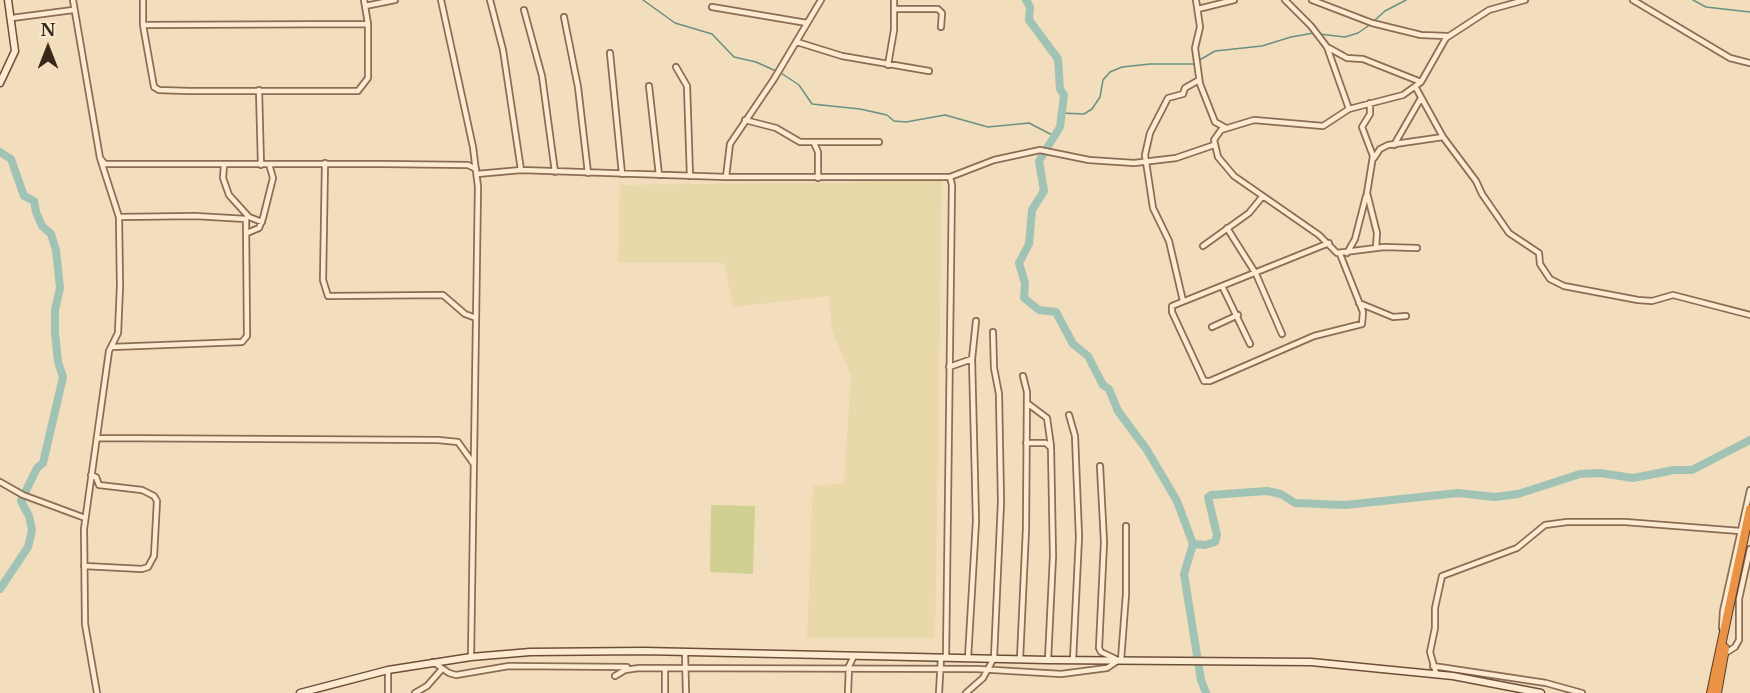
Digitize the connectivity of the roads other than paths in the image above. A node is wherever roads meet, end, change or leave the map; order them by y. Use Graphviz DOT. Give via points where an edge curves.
graph roads {
  1 [pos="8,0"];
  2 [pos="73,0"];
  3 [pos="143,0"];
  4 [pos="395,0"];
  5 [pos="441,0"];
  6 [pos="490,0"];
  7 [pos="821,0"];
  8 [pos="894,0"];
  9 [pos="1196,0"];
  10 [pos="1234,0"];
  11 [pos="1285,0"];
  12 [pos="1312,0"];
  13 [pos="1329,0"];
  14 [pos="1525,0"];
  15 [pos="1633,0"];
  16 [pos="364,3"];
  17 [pos="1323,5"];
  18 [pos="712,7"];
  19 [pos="895,9"];
  20 [pos="1198,9"];
  21 [pos="73,10"];
  22 [pos="524,10"];
  23 [pos="564,17"];
  24 [pos="12,18"];
  25 [pos="807,23"];
  26 [pos="368,24"];
  27 [pos="143,25"];
  28 [pos="941,27"];
  29 [pos="1449,35"];
  30 [pos="797,42"];
  31 [pos="1327,47"];
  32 [pos="610,53"];
  33 [pos="1750,63"];
  34 [pos="888,65"];
  35 [pos="676,67"];
  36 [pos="929,71"];
  37 [pos="1199,80"];
  38 [pos="1421,82"];
  39 [pos="0,83"];
  40 [pos="649,86"];
  41 [pos="1416,87"];
  42 [pos="260,90"];
  43 [pos="1421,98"];
  44 [pos="1370,103"];
  45 [pos="1349,109"];
  46 [pos="745,120"];
  47 [pos="1215,122"];
  48 [pos="1226,128"];
  49 [pos="1216,137"];
  50 [pos="1443,137"];
  51 [pos="879,142"];
  52 [pos="814,143"];
  53 [pos="1214,145"];
  54 [pos="1394,145"];
  55 [pos="100,158"];
  56 [pos="1373,160"];
  57 [pos="1146,162"];
  58 [pos="324,163"];
  59 [pos="269,164"];
  60 [pos="224,165"];
  61 [pos="261,165"];
  62 [pos="521,170"];
  63 [pos="477,171"];
  64 [pos="555,172"];
  65 [pos="588,174"];
  66 [pos="622,174"];
  67 [pos="659,175"];
  68 [pos="690,176"];
  69 [pos="726,177"];
  70 [pos="950,177"];
  71 [pos="818,178"];
  72 [pos="1367,193"];
  73 [pos="1262,197"];
  74 [pos="118,217"];
  75 [pos="262,222"];
  76 [pos="1227,228"];
  77 [pos="247,233"];
  78 [pos="1329,243"];
  79 [pos="1203,246"];
  80 [pos="1376,248"];
  81 [pos="1417,248"];
  82 [pos="1347,253"];
  83 [pos="1340,254"];
  84 [pos="1256,274"];
  85 [pos="1223,288"];
  86 [pos="1183,301"];
  87 [pos="1359,303"];
  88 [pos="1238,315"];
  89 [pos="1750,315"];
  90 [pos="1406,316"];
  91 [pos="476,318"];
  92 [pos="976,321"];
  93 [pos="1212,327"];
  94 [pos="993,332"];
  95 [pos="1282,334"];
  96 [pos="1250,344"];
  97 [pos="112,347"];
  98 [pos="972,359"];
  99 [pos="949,367"];
  100 [pos="1023,376"];
  101 [pos="1027,403"];
  102 [pos="1069,415"];
  103 [pos="97,438"];
  104 [pos="1026,443"];
  105 [pos="1051,446"];
  106 [pos="473,463"];
  107 [pos="1100,466"];
  108 [pos="91,475"];
  109 [pos="0,482"];
  110 [pos="1750,490"];
  111 [pos="1750,509"];
  112 [pos="85,518"];
  113 [pos="1126,526"];
  114 [pos="1740,531"];
  115 [pos="1750,549"];
  116 [pos="84,566"];
  117 [pos="1724,632"];
  118 [pos="685,653"];
  119 [pos="1724,654"];
  120 [pos="854,656"];
  121 [pos="471,657"];
  122 [pos="943,658"];
  123 [pos="968,658"];
  124 [pos="994,658"];
  125 [pos="1020,659"];
  126 [pos="1048,660"];
  127 [pos="1073,660"];
  128 [pos="1120,660"];
  129 [pos="433,663"];
  130 [pos="1433,666"];
  131 [pos="639,668"];
  132 [pos="665,668"];
  133 [pos="442,669"];
  134 [pos="684,669"];
  135 [pos="388,670"];
  136 [pos="848,670"];
  137 [pos="940,670"];
  138 [pos="987,670"];
  139 [pos="1436,673"];
  140 [pos="615,676"];
  141 [pos="97,693"];
  142 [pos="300,693"];
  143 [pos="388,693"];
  144 [pos="415,693"];
  145 [pos="665,693"];
  146 [pos="686,693"];
  147 [pos="848,693"];
  148 [pos="939,693"];
  149 [pos="966,693"];
  150 [pos="1540,693"];
  151 [pos="1582,693"];
  152 [pos="1711,693"];
  153 [pos="1717,693"];
  1 -- 24 [label="main road"];
  2 -- 21 [label="street"];
  3 -- 27 [label="street"];
  4 -- 16 [label="street"];
  5 -- 63 [label="street"];
  6 -- 62 [label="street" via="503,50"];
  7 -- 25 [label="street"];
  8 -- 19 [label="street"];
  9 -- 20 [label="street"];
  10 -- 20 [label="street"];
  11 -- 31 [label="street"];
  12 -- 17 [label="street"];
  13 -- 17 [label="street"];
  14 -- 29 [label="street" via="1489,10"];
  15 -- 33 [label="street" via="1730,57"];
  16 -- 26 [label="street"];
  17 -- 29 [label="street" via="1410,33"];
  18 -- 25 [label="street"];
  19 -- 28 [label="street" via="938,9 942,13"];
  19 -- 34 [label="street"];
  20 -- 37 [label="street" via="1195,48"];
  21 -- 24 [label="street"];
  21 -- 55 [label="street"];
  22 -- 64 [label="street" via="542,76"];
  23 -- 65 [label="street" via="578,87"];
  24 -- 39 [label="main road" via="15,51"];
  25 -- 30 [label="street"];
  26 -- 27 [label="street"];
  26 -- 42 [label="street" via="369,78 358,91"];
  27 -- 42 [label="street" via="156,89"];
  29 -- 38 [label="street"];
  30 -- 34 [label="street"];
  30 -- 46 [label="street"];
  31 -- 38 [label="street" via="1347,58 1363,59"];
  31 -- 45 [label="street"];
  32 -- 66 [label="street"];
  34 -- 36 [label="street"];
  35 -- 68 [label="street" via="687,86"];
  37 -- 47 [label="street"];
  37 -- 57 [label="street" via="1185,88 1183,94 1168,98 1146,143"];
  38 -- 41 [label="street"];
  40 -- 67 [label="street"];
  41 -- 43 [label="street"];
  41 -- 44 [label="street" via="1396,98"];
  42 -- 61 [label="street"];
  43 -- 50 [label="street"];
  43 -- 54 [label="street"];
  44 -- 45 [label="street"];
  44 -- 56 [label="street" via="1370,114 1362,127"];
  45 -- 48 [label="street" via="1323,126 1262,120"];
  46 -- 52 [label="street" via="776,128 795,141"];
  46 -- 69 [label="street" via="728,151"];
  47 -- 48 [label="street"];
  47 -- 49 [label="street"];
  48 -- 49 [label="street"];
  49 -- 53 [label="street"];
  50 -- 54 [label="street"];
  50 -- 89 [label="street" via="1509,233 1539,253 1542,268 1555,282 1638,300 1673,295"];
  51 -- 52 [label="street"];
  52 -- 71 [label="street"];
  53 -- 57 [label="street" via="1176,158"];
  53 -- 73 [label="street" via="1218,157 1234,176"];
  54 -- 56 [label="street" via="1380,149"];
  55 -- 60 [label="street" via="113,166"];
  55 -- 74 [label="street"];
  56 -- 72 [label="street"];
  57 -- 70 [label="street" via="1116,163 1040,150 994,160"];
  57 -- 86 [label="street" via="1155,214 1169,241"];
  58 -- 59 [label="street"];
  58 -- 63 [label="street" via="468,165"];
  58 -- 91 [label="street" via="323,280 328,296 442,295"];
  59 -- 61 [label="street"];
  59 -- 75 [label="street" via="273,178"];
  60 -- 61 [label="street"];
  60 -- 75 [label="street" via="223,178 229,195 249,217"];
  62 -- 63 [label="street"];
  62 -- 64 [label="street"];
  63 -- 91 [label="street"];
  64 -- 65 [label="street"];
  65 -- 66 [label="street"];
  66 -- 67 [label="street"];
  67 -- 68 [label="street"];
  68 -- 69 [label="street"];
  69 -- 71 [label="street"];
  70 -- 71 [label="street"];
  70 -- 99 [label="street"];
  72 -- 80 [label="street" via="1377,233"];
  72 -- 82 [label="street" via="1355,239"];
  73 -- 76 [label="street" via="1249,213"];
  73 -- 78 [label="street"];
  74 -- 77 [label="street" via="243,216"];
  74 -- 97 [label="street" via="119,325"];
  75 -- 77 [label="street" via="259,228"];
  76 -- 79 [label="street"];
  76 -- 84 [label="street"];
  77 -- 97 [label="street" via="244,341"];
  78 -- 83 [label="street"];
  78 -- 84 [label="street"];
  80 -- 81 [label="street"];
  80 -- 82 [label="street"];
  82 -- 83 [label="street"];
  83 -- 87 [label="street"];
  84 -- 85 [label="street"];
  84 -- 95 [label="street"];
  85 -- 86 [label="street"];
  85 -- 88 [label="street"];
  86 -- 87 [label="street" via="1172,306 1172,312 1201,379 1207,382 1290,344 1362,324"];
  87 -- 90 [label="street" via="1387,315"];
  88 -- 93 [label="street"];
  88 -- 96 [label="street"];
  91 -- 106 [label="street"];
  92 -- 98 [label="street"];
  94 -- 124 [label="street" via="999,394 1001,502"];
  97 -- 103 [label="street"];
  98 -- 99 [label="street"];
  98 -- 123 [label="street" via="976,521"];
  99 -- 122 [label="street"];
  100 -- 101 [label="street"];
  101 -- 104 [label="street"];
  101 -- 105 [label="street" via="1047,418"];
  102 -- 127 [label="street" via="1075,436 1079,537"];
  103 -- 106 [label="street" via="438,440 458,442"];
  103 -- 108 [label="street"];
  104 -- 105 [label="street"];
  104 -- 125 [label="street"];
  105 -- 126 [label="street" via="1053,555"];
  106 -- 121 [label="street"];
  107 -- 128 [label="street" via="1104,542 1099,648"];
  108 -- 112 [label="street"];
  108 -- 116 [label="street" via="99,485 142,490 154,496 154,556 152,563 142,569"];
  109 -- 112 [label="street" via="22,495"];
  110 -- 114 [label="street"];
  111 -- 117 [label="highway"];
  112 -- 116 [label="street"];
  113 -- 128 [label="street" via="1126,594"];
  114 -- 117 [label="street" via="1723,611"];
  114 -- 130 [label="street" via="1625,522 1545,525 1517,548 1442,576 1430,648"];
  115 -- 119 [label="street" via="1739,599 1739,640"];
  116 -- 141 [label="street" via="85,624"];
  117 -- 119 [label="highway"];
  117 -- 152 [label="highway"];
  118 -- 120 [label="main road"];
  118 -- 121 [label="main road" via="554,652"];
  118 -- 134 [label="street"];
  119 -- 153 [label="highway"];
  120 -- 122 [label="main road"];
  120 -- 136 [label="street"];
  121 -- 129 [label="main road"];
  122 -- 123 [label="main road"];
  122 -- 137 [label="street"];
  123 -- 124 [label="main road"];
  124 -- 125 [label="main road"];
  124 -- 138 [label="street"];
  125 -- 126 [label="main road"];
  126 -- 127 [label="main road"];
  127 -- 128 [label="main road"];
  128 -- 138 [label="street" via="1107,668 1061,674"];
  128 -- 139 [label="main road" via="1331,663"];
  129 -- 133 [label="street"];
  129 -- 135 [label="main road"];
  130 -- 139 [label="street"];
  130 -- 151 [label="street" via="1546,683"];
  131 -- 132 [label="street"];
  131 -- 133 [label="street" via="509,666 456,675"];
  131 -- 140 [label="street"];
  132 -- 134 [label="street"];
  132 -- 145 [label="street"];
  133 -- 144 [label="street"];
  134 -- 136 [label="street"];
  134 -- 146 [label="street"];
  135 -- 142 [label="main road"];
  135 -- 143 [label="street"];
  136 -- 137 [label="street"];
  136 -- 147 [label="street"];
  137 -- 138 [label="street"];
  137 -- 148 [label="street"];
  138 -- 149 [label="street"];
  139 -- 150 [label="main road"];
}
